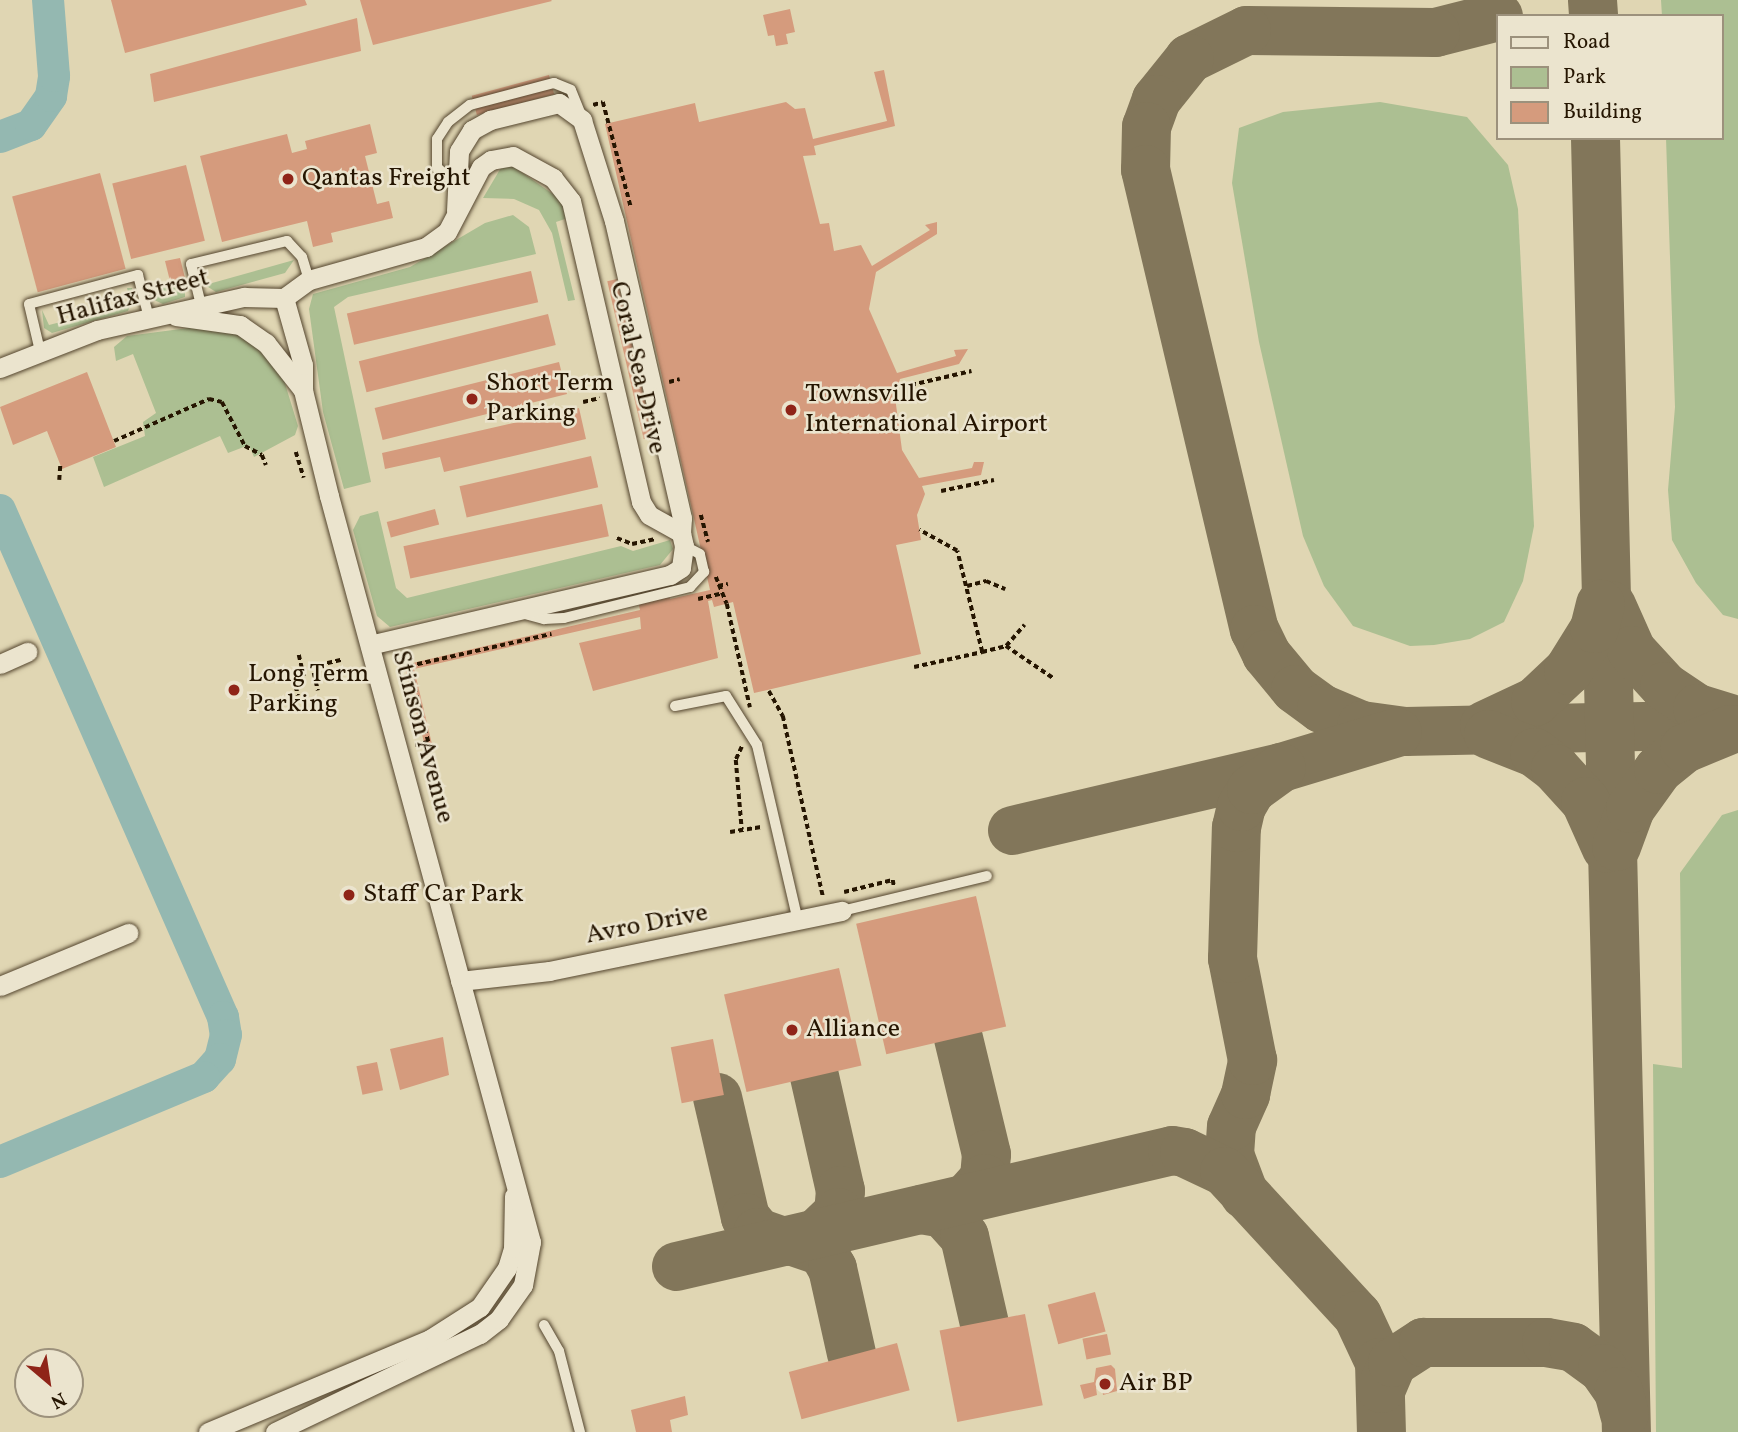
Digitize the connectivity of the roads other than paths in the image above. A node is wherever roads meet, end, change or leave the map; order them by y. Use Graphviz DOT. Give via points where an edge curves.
graph roads {
  1 [pos="456,211"];
  2 [pos="309,281"];
  3 [pos="284,298"];
  4 [pos="201,305"];
  5 [pos="172,315"];
  6 [pos="149,318"];
  7 [pos="40,351"];
  8 [pos="0,368"];
  9 [pos="303,390"];
  10 [pos="682,539"];
  11 [pos="370,645"];
  12 [pos="27,652"];
  13 [pos="0,664"];
  14 [pos="675,706"];
  15 [pos="987,876"];
  16 [pos="842,911"];
  17 [pos="798,921"];
  18 [pos="128,933"];
  19 [pos="460,981"];
  20 [pos="0,986"];
  21 [pos="514,1188"];
  22 [pos="544,1325"];
  23 [pos="208,1432"];
  24 [pos="275,1432"];
  25 [pos="580,1432"];
  1 -- 2 [label="street, Coral Sea Drive" via="447,232 426,247"];
  1 -- 10 [label="street, Coral Sea Drive" via="481,167 501,156 513,156 553,178 566,193 641,502 649,515"];
  1 -- 10 [label="street" via="459,151 472,130 490,120 559,103 582,120 614,221 682,518"];
  2 -- 3 [label="street, Coral Sea Drive"];
  2 -- 4 [label="lane" via="302,257 287,240 191,264"];
  3 -- 4 [label="street, Halifax Street" via="244,297"];
  3 -- 9 [label="street, Stinson Avenue" via="303,365"];
  4 -- 5 [label="street, Halifax Street"];
  5 -- 6 [label="street, Halifax Street"];
  5 -- 9 [label="street" via="240,325 266,343"];
  6 -- 7 [label="street, Halifax Street"];
  6 -- 7 [label="lane" via="138,275 29,304"];
  7 -- 8 [label="street, Halifax Street"];
  9 -- 11 [label="street, Stinson Avenue"];
  10 -- 11 [label="street" via="681,568 670,575"];
  11 -- 19 [label="street, Stinson Avenue"];
  12 -- 13 [label="street"];
  14 -- 17 [label="lane" via="726,696 757,745"];
  15 -- 16 [label="lane"];
  16 -- 17 [label="street, Avro Drive"];
  17 -- 19 [label="street, Avro Drive" via="549,971"];
  18 -- 20 [label="street"];
  19 -- 21 [label="street, Stinson Avenue"];
  21 -- 23 [label="street" via="513,1248 507,1268 480,1307 430,1339"];
  21 -- 24 [label="street" via="528,1224 529,1263 523,1286 499,1319 460,1346"];
  22 -- 25 [label="lane" via="559,1351"];
}
